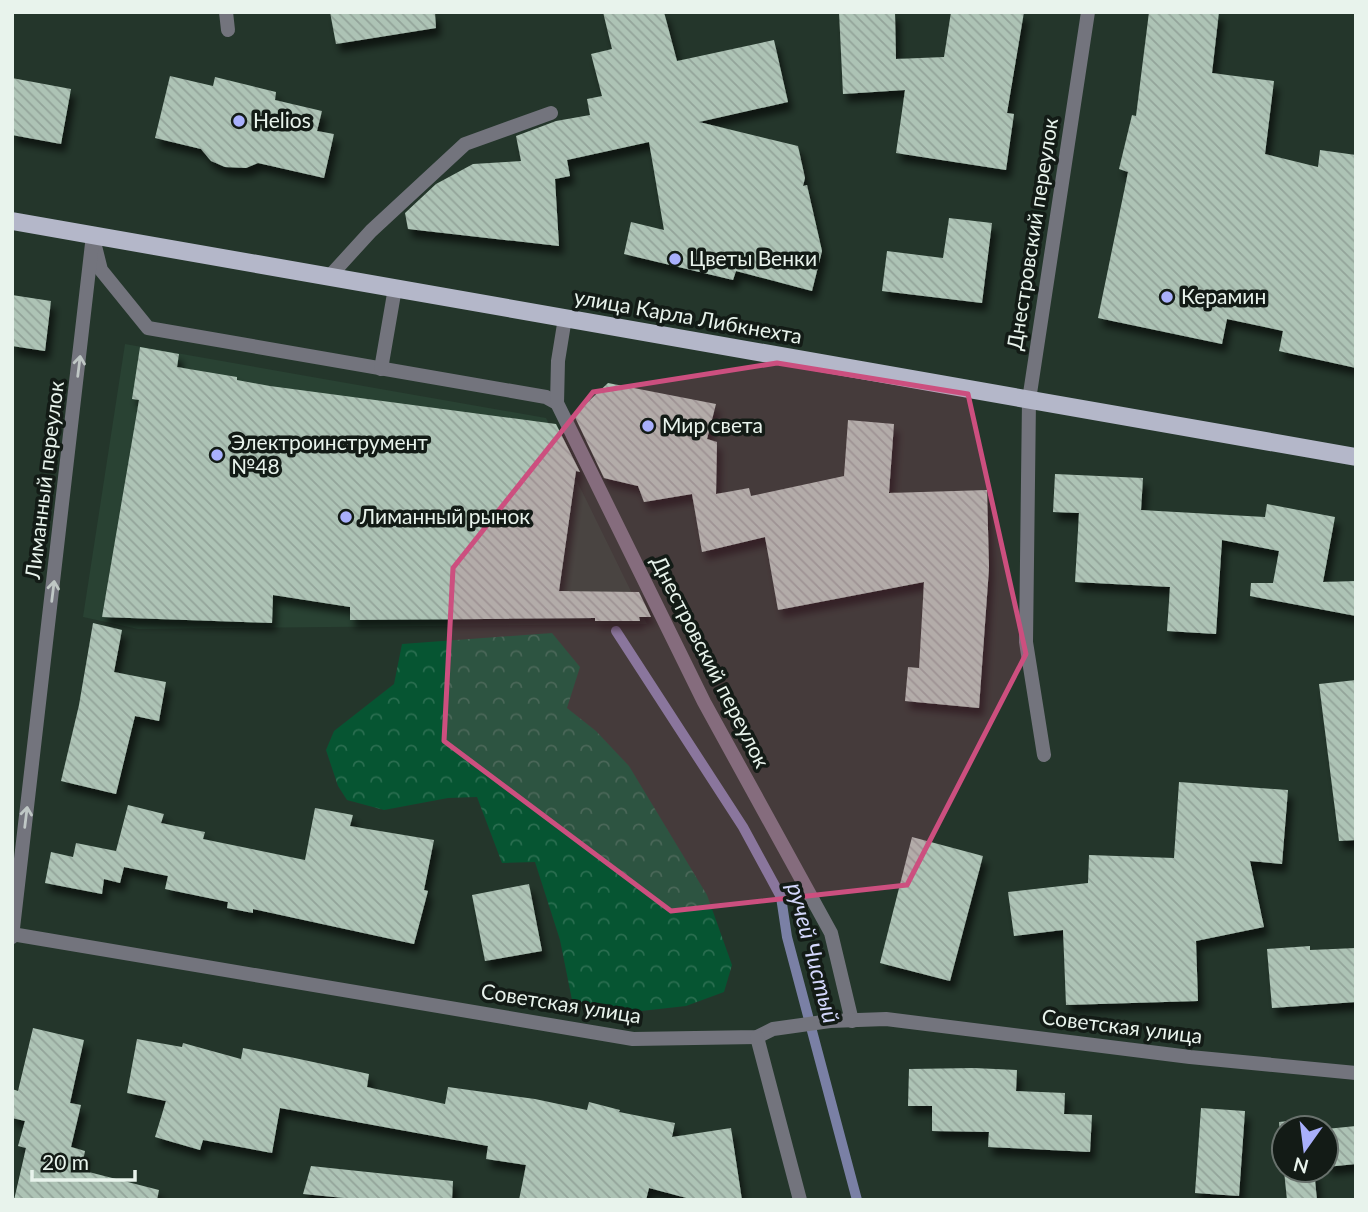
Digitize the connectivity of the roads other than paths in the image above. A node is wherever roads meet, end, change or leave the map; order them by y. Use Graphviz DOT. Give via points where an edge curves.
graph roads {
  1 [pos="226,12"];
  2 [pos="1087,12"];
  3 [pos="228,30"];
  4 [pos="551,113"];
  5 [pos="12,221"];
  6 [pos="93,235"];
  7 [pos="329,277"];
  8 [pos="395,288"];
  9 [pos="565,318"];
  10 [pos="382,369"];
  11 [pos="1029,400"];
  12 [pos="557,403"];
  13 [pos="1356,457"];
  14 [pos="1044,755"];
  15 [pos="12,935"];
  16 [pos="852,1021"];
  17 [pos="757,1037"];
  18 [pos="1356,1073"];
  19 [pos="800,1200"];
  1 -- 3 [label="street"];
  2 -- 11 [label="street, Днестровский переулок"];
  4 -- 7 [label="street" via="465,144 371,231"];
  5 -- 6 [label="main road, улица Карла Либкнехта"];
  6 -- 7 [label="main road, улица Карла Либкнехта"];
  6 -- 10 [label="street" via="101,270 148,328"];
  15 -- 6 [label="street, Лиманный переулок, one-way"];
  7 -- 8 [label="main road, улица Карла Либкнехта"];
  8 -- 9 [label="main road, улица Карла Либкнехта"];
  8 -- 10 [label="street"];
  9 -- 11 [label="main road, улица Карла Либкнехта"];
  9 -- 12 [label="street, Днестровский переулок"];
  10 -- 12 [label="street" via="546,397"];
  11 -- 13 [label="main road, улица Карла Либкнехта"];
  11 -- 14 [label="street, Днестровский переулок" via="1026,642"];
  12 -- 16 [label="street, Днестровский переулок" via="704,702 831,933"];
  15 -- 17 [label="street, Советская улица" via="633,1039"];
  16 -- 17 [label="street, Советская улица" via="773,1029"];
  16 -- 18 [label="street, Советская улица" via="886,1019"];
  17 -- 19 [label="street"];
}
